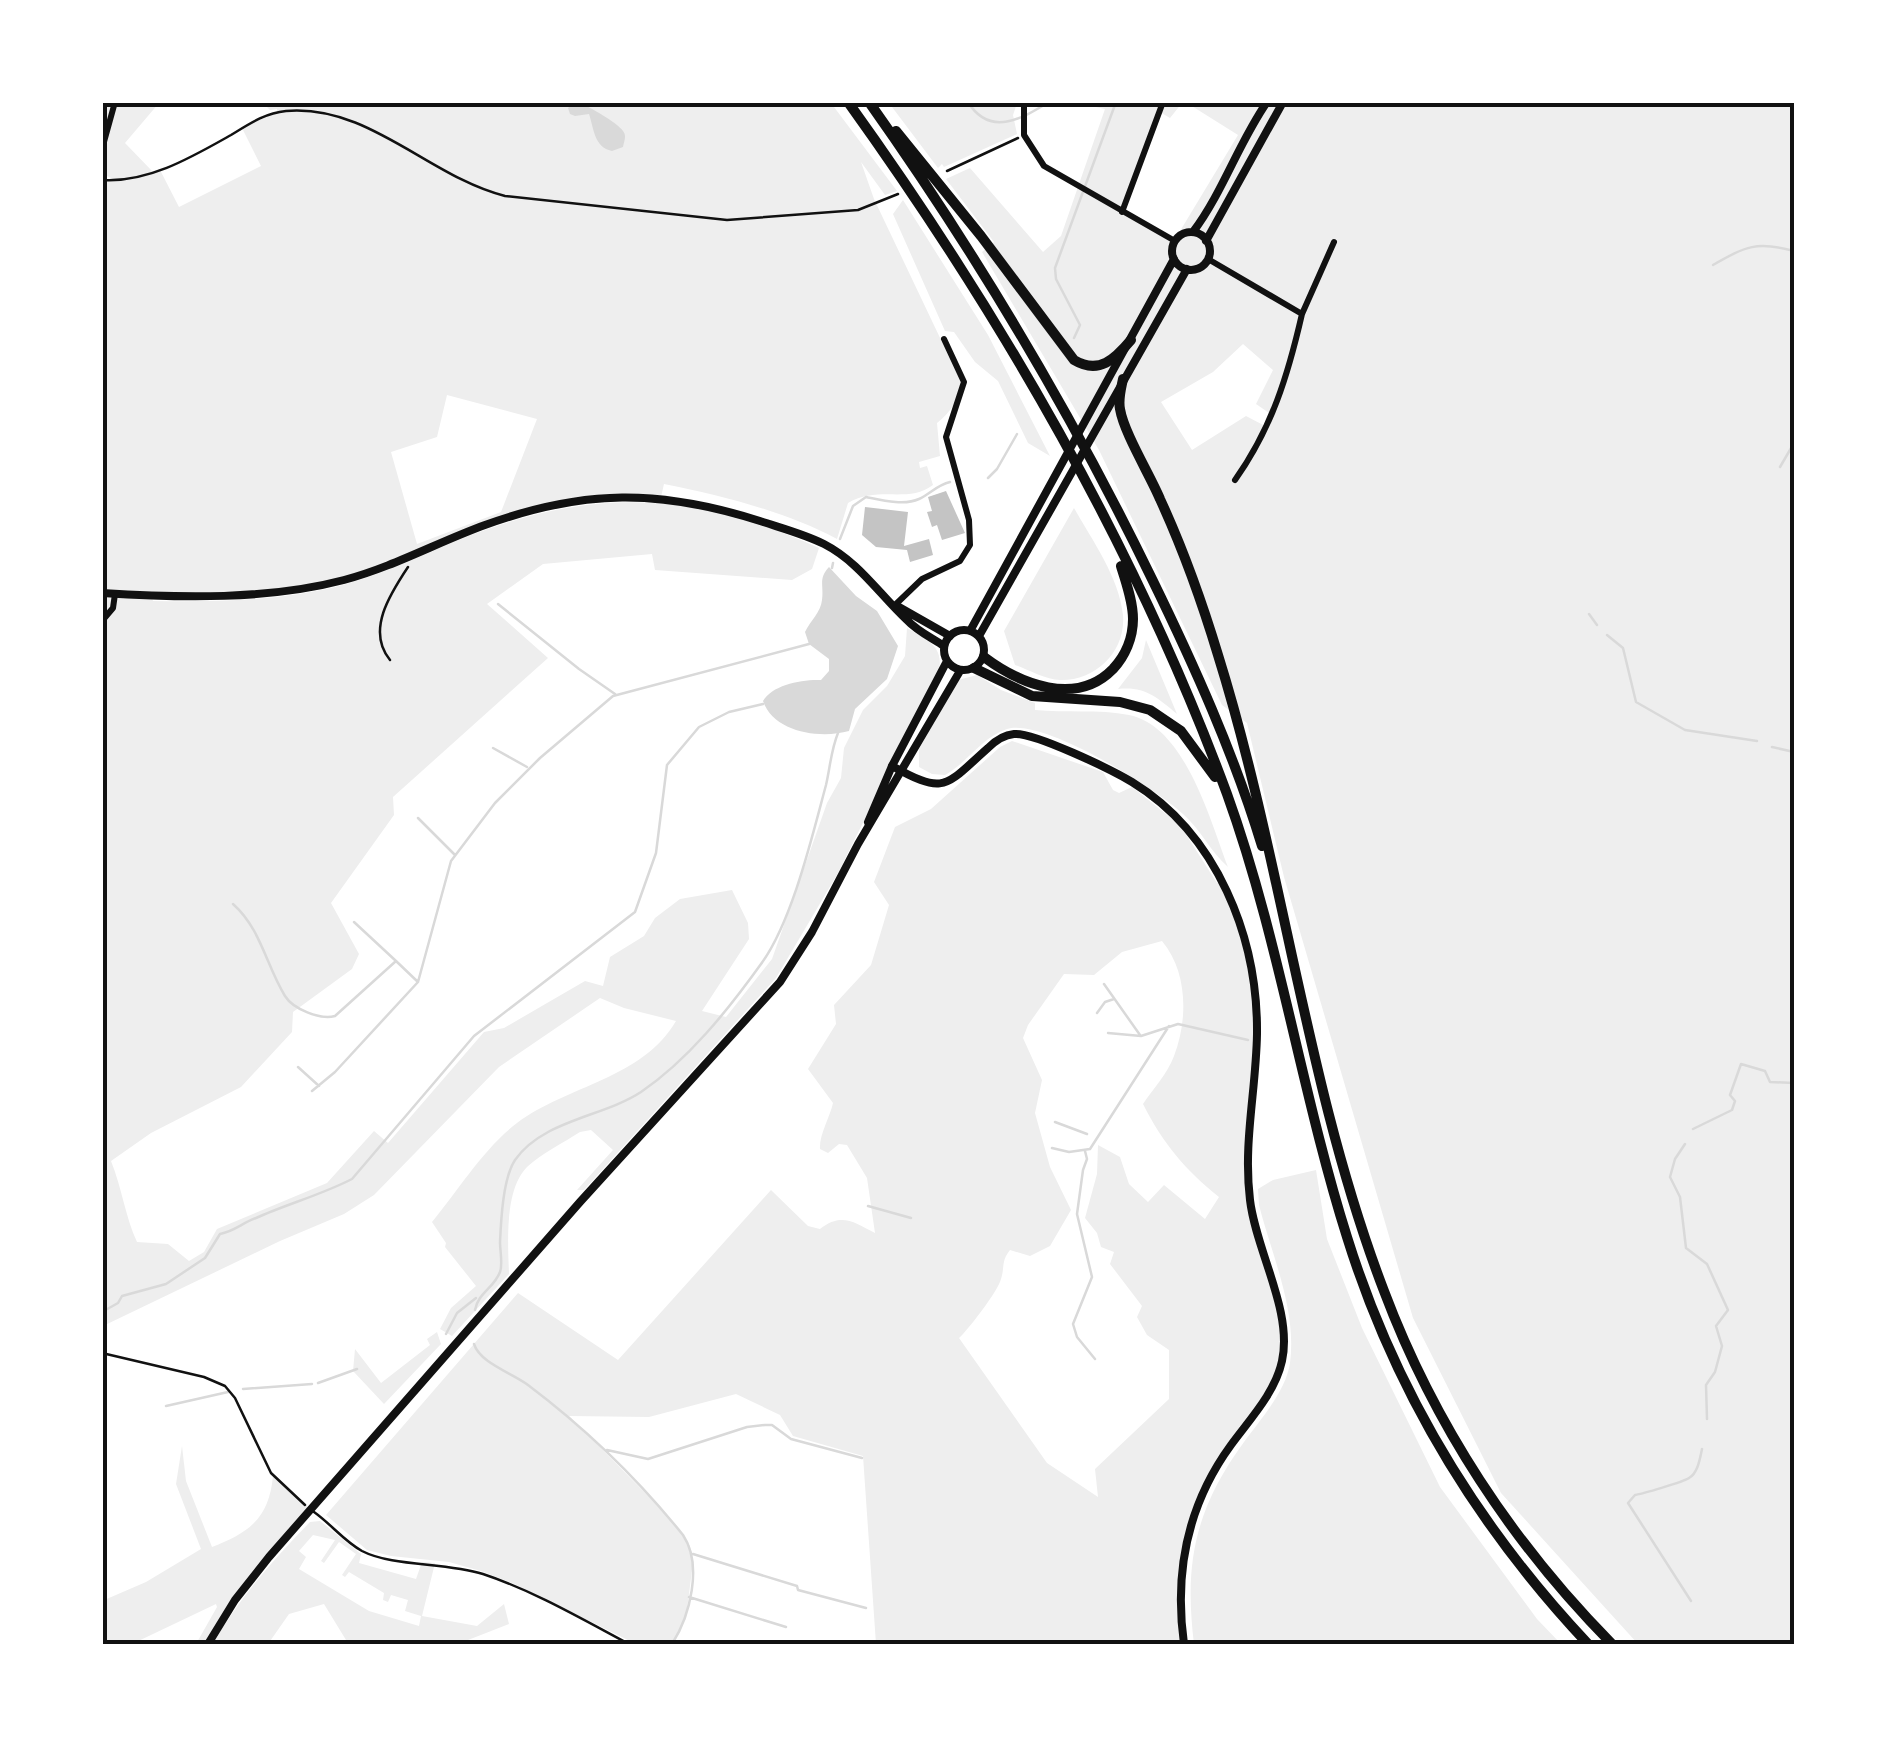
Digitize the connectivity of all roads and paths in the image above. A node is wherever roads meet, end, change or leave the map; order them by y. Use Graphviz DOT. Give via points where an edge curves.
graph roads {
  1 [pos="114,102"];
  2 [pos="848,102"];
  3 [pos="871,102"];
  4 [pos="1163,102"];
  5 [pos="1267,102"];
  6 [pos="1283,102"];
  7 [pos="1023,105"];
  8 [pos="1018,138"];
  9 [pos="102,150"];
  10 [pos="946,171"];
  11 [pos="102,180"];
  12 [pos="898,194"];
  13 [pos="1122,212"];
  14 [pos="1193,232"];
  15 [pos="1206,240"];
  16 [pos="1174,242"];
  17 [pos="1334,242"];
  18 [pos="1208,259"];
  19 [pos="1174,260"];
  20 [pos="1187,270"];
  21 [pos="1302,314"];
  22 [pos="944,339"];
  23 [pos="1131,340"];
  24 [pos="1120,385"];
  25 [pos="1235,480"];
  26 [pos="1108,527"];
  27 [pos="422,551"];
  28 [pos="102,593"];
  29 [pos="115,594"];
  30 [pos="895,605"];
  31 [pos="102,620"];
  32 [pos="975,634"];
  33 [pos="950,636"];
  34 [pos="944,646"];
  35 [pos="984,657"];
  36 [pos="390,660"];
  37 [pos="947,661"];
  38 [pos="974,668"];
  39 [pos="960,670"];
  40 [pos="892,766"];
  41 [pos="903,772"];
  42 [pos="1227,795"];
  43 [pos="858,844"];
  44 [pos="1298,975"];
  45 [pos="102,1353"];
  46 [pos="310,1509"];
  47 [pos="208,1644"];
  48 [pos="629,1644"];
  49 [pos="1184,1644"];
  50 [pos="1588,1644"];
  51 [pos="1612,1644"];
  1 -- 9 [label="street"];
  2 -- 26 [label="highway" via="930,221"];
  3 -- 23 [label="highway" via="1072,358 1103,365"];
  3 -- 44 [label="highway" via="1071,422 1168,613 1227,747"];
  4 -- 13 [label="street"];
  5 -- 14 [label="main road"];
  6 -- 15 [label="main road"];
  7 -- 13 [label="street" via="1022,127 1039,160"];
  8 -- 10 [label="path"];
  11 -- 12 [label="path" via="152,174 261,118 295,111 352,121 463,181 505,196 727,220 858,210"];
  13 -- 16 [label="street"];
  14 -- 15 [label="main road"];
  14 -- 16 [label="main road"];
  15 -- 18 [label="main road"];
  16 -- 19 [label="main road"];
  17 -- 21 [label="street"];
  18 -- 20 [label="main road"];
  18 -- 21 [label="street"];
  19 -- 20 [label="main road"];
  19 -- 23 [label="main road"];
  20 -- 24 [label="main road"];
  21 -- 25 [label="street" via="1287,380"];
  22 -- 30 [label="street" via="964,382 946,437 970,545 960,562 922,579"];
  23 -- 32 [label="main road"];
  24 -- 32 [label="main road"];
  24 -- 44 [label="highway" via="1122,418 1180,544 1224,673"];
  26 -- 35 [label="highway" via="1133,618 1128,645 1110,672 1083,687 1059,689 1022,680"];
  26 -- 42 [label="highway"];
  27 -- 29 [label="main road" via="324,584"];
  27 -- 30 [label="main road" via="527,512 586,500 662,497 821,542"];
  27 -- 36 [label="path" via="396,586 380,624"];
  28 -- 29 [label="main road"];
  29 -- 31 [label="street"];
  30 -- 33 [label="main road"];
  30 -- 34 [label="main road"];
  32 -- 33 [label="main road" via="959,630"];
  32 -- 35 [label="main road"];
  33 -- 34 [label="main road"];
  34 -- 37 [label="main road"];
  35 -- 38 [label="main road"];
  37 -- 39 [label="main road"];
  37 -- 40 [label="main road"];
  38 -- 39 [label="main road"];
  38 -- 42 [label="highway" via="1032,696 1120,702 1157,714 1186,736"];
  39 -- 41 [label="main road"];
  40 -- 41 [label="main road"];
  40 -- 43 [label="main road"];
  41 -- 43 [label="main road"];
  41 -- 49 [label="main road" via="929,785 947,783 997,740 1015,734 1098,765 1184,823 1237,915 1256,1020 1250,1200 1284,1346 1274,1384 1195,1508 1182,1572"];
  42 -- 50 [label="highway" via="1270,934 1333,1191 1376,1318 1471,1499"];
  43 -- 46 [label="main road" via="774,989"];
  44 -- 51 [label="highway" via="1355,1208 1414,1362 1505,1518"];
  45 -- 46 [label="path" via="225,1386 273,1476"];
  46 -- 47 [label="main road"];
  46 -- 48 [label="lane" via="368,1554 492,1578"];
}
